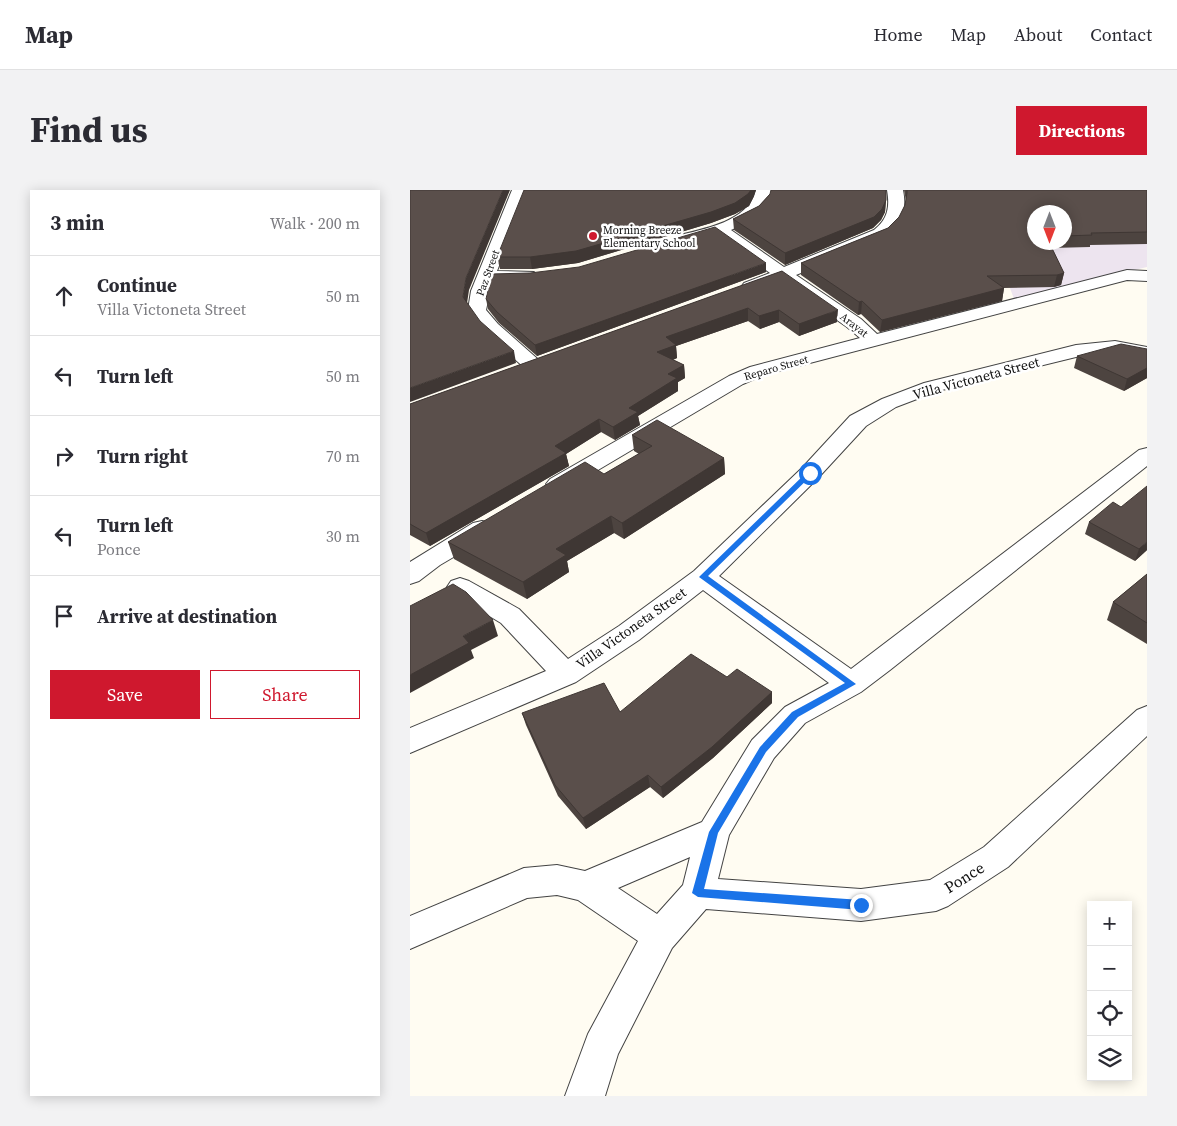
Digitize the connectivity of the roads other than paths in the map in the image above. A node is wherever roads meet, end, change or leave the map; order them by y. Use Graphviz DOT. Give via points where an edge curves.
graph roads {
  1 [pos="520,190"];
  2 [pos="764,190"];
  3 [pos="895,190"];
  4 [pos="718,229"];
  5 [pos="663,246"];
  6 [pos="785,274"];
  7 [pos="540,275"];
  8 [pos="1147,276"];
  9 [pos="486,277"];
  10 [pos="730,294"];
  11 [pos="874,341"];
  12 [pos="1147,353"];
  13 [pos="534,366"];
  14 [pos="1147,455"];
  15 [pos="543,493"];
  16 [pos="500,519"];
  17 [pos="410,575"];
  18 [pos="703,577"];
  19 [pos="460,588"];
  20 [pos="566,674"];
  21 [pos="851,684"];
  22 [pos="1147,718"];
  23 [pos="410,741"];
  24 [pos="714,832"];
  25 [pos="586,886"];
  26 [pos="698,893"];
  27 [pos="410,934"];
  28 [pos="660,936"];
  29 [pos="585,1096"];
  1 -- 9 [label="street, Paz Street"];
  2 -- 4 [label="street" via="764,197 756,210"];
  3 -- 6 [label="street" via="898,212 886,230"];
  4 -- 5 [label="street"];
  4 -- 6 [label="street, Arayat"];
  6 -- 10 [label="street"];
  6 -- 11 [label="street, Arayat"];
  7 -- 9 [label="street"];
  8 -- 11 [label="street, Reparo Street" via="1127,276"];
  9 -- 13 [label="street, Paz Street" via="477,310 491,328"];
  11 -- 15 [label="street, Reparo Street" via="757,371 736,380"];
  12 -- 18 [label="street, Villa Victoneta Street" via="1115,347 1076,351 932,387 889,403 858,421 810,473"];
  14 -- 21 [label="street"];
  16 -- 17 [label="street"];
  18 -- 20 [label="street, Villa Victoneta Street" via="629,633"];
  18 -- 21 [label="street"];
  19 -- 20 [label="street" via="510,616"];
  20 -- 23 [label="street, Villa Victoneta Street"];
  21 -- 24 [label="street" via="795,715 763,750"];
  22 -- 26 [label="street, Ponce" via="996,857 936,895 861,905"];
  24 -- 25 [label="street"];
  24 -- 26 [label="street"];
  25 -- 27 [label="street" via="557,880 524,883"];
  25 -- 28 [label="street"];
  26 -- 28 [label="street"];
  28 -- 29 [label="street" via="601,1047"];
}
